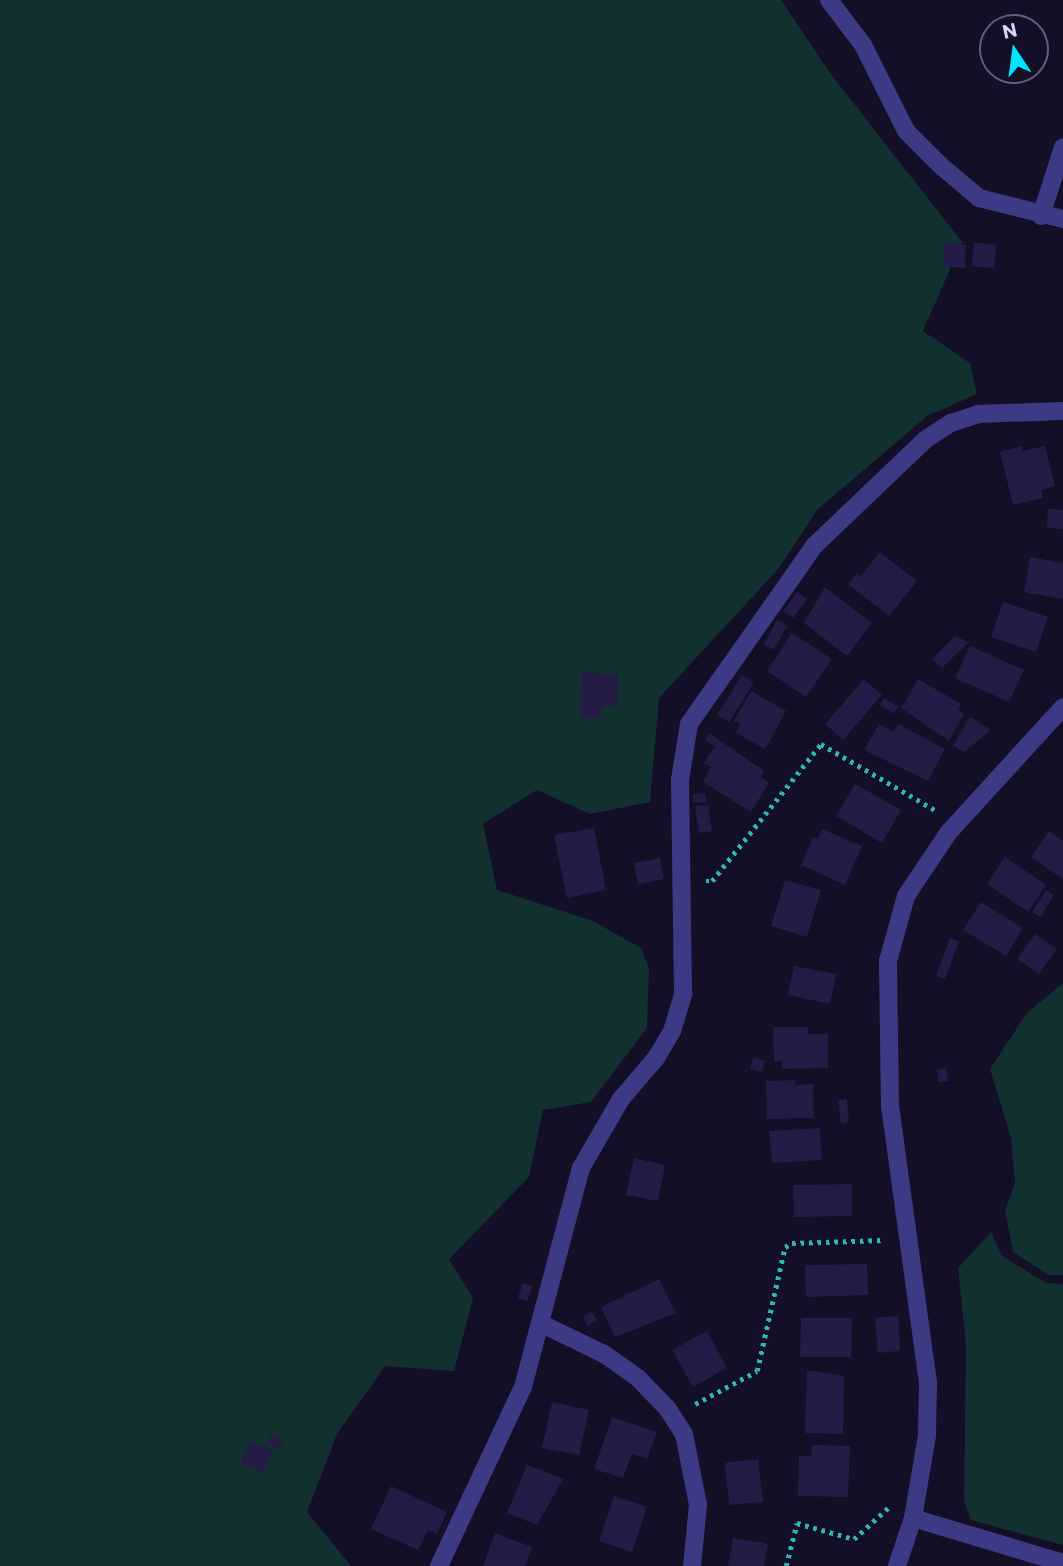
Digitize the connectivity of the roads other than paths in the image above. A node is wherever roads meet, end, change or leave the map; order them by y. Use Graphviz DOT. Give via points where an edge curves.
graph roads {
  1 [pos="829,0"];
  2 [pos="1063,147"];
  3 [pos="1041,216"];
  4 [pos="1063,219"];
  5 [pos="1063,411"];
  6 [pos="1063,708"];
  7 [pos="542,1324"];
  8 [pos="914,1510"];
  9 [pos="1063,1563"];
  10 [pos="439,1566"];
  11 [pos="692,1566"];
  12 [pos="897,1566"];
  1 -- 3 [label="street" via="863,45 906,131 979,198"];
  2 -- 3 [label="street"];
  3 -- 4 [label="street"];
  5 -- 7 [label="street" via="978,414 951,423 926,439 814,546 689,724 680,780 683,994 656,1059 607,1120 581,1168 563,1224"];
  6 -- 8 [label="street" via="957,823 906,896 888,961 890,1107 928,1383 926,1435"];
  7 -- 10 [label="street" via="513,1414"];
  7 -- 11 [label="street" via="604,1353 638,1378 684,1434 698,1505"];
  8 -- 9 [label="street"];
  8 -- 12 [label="street"];
}
